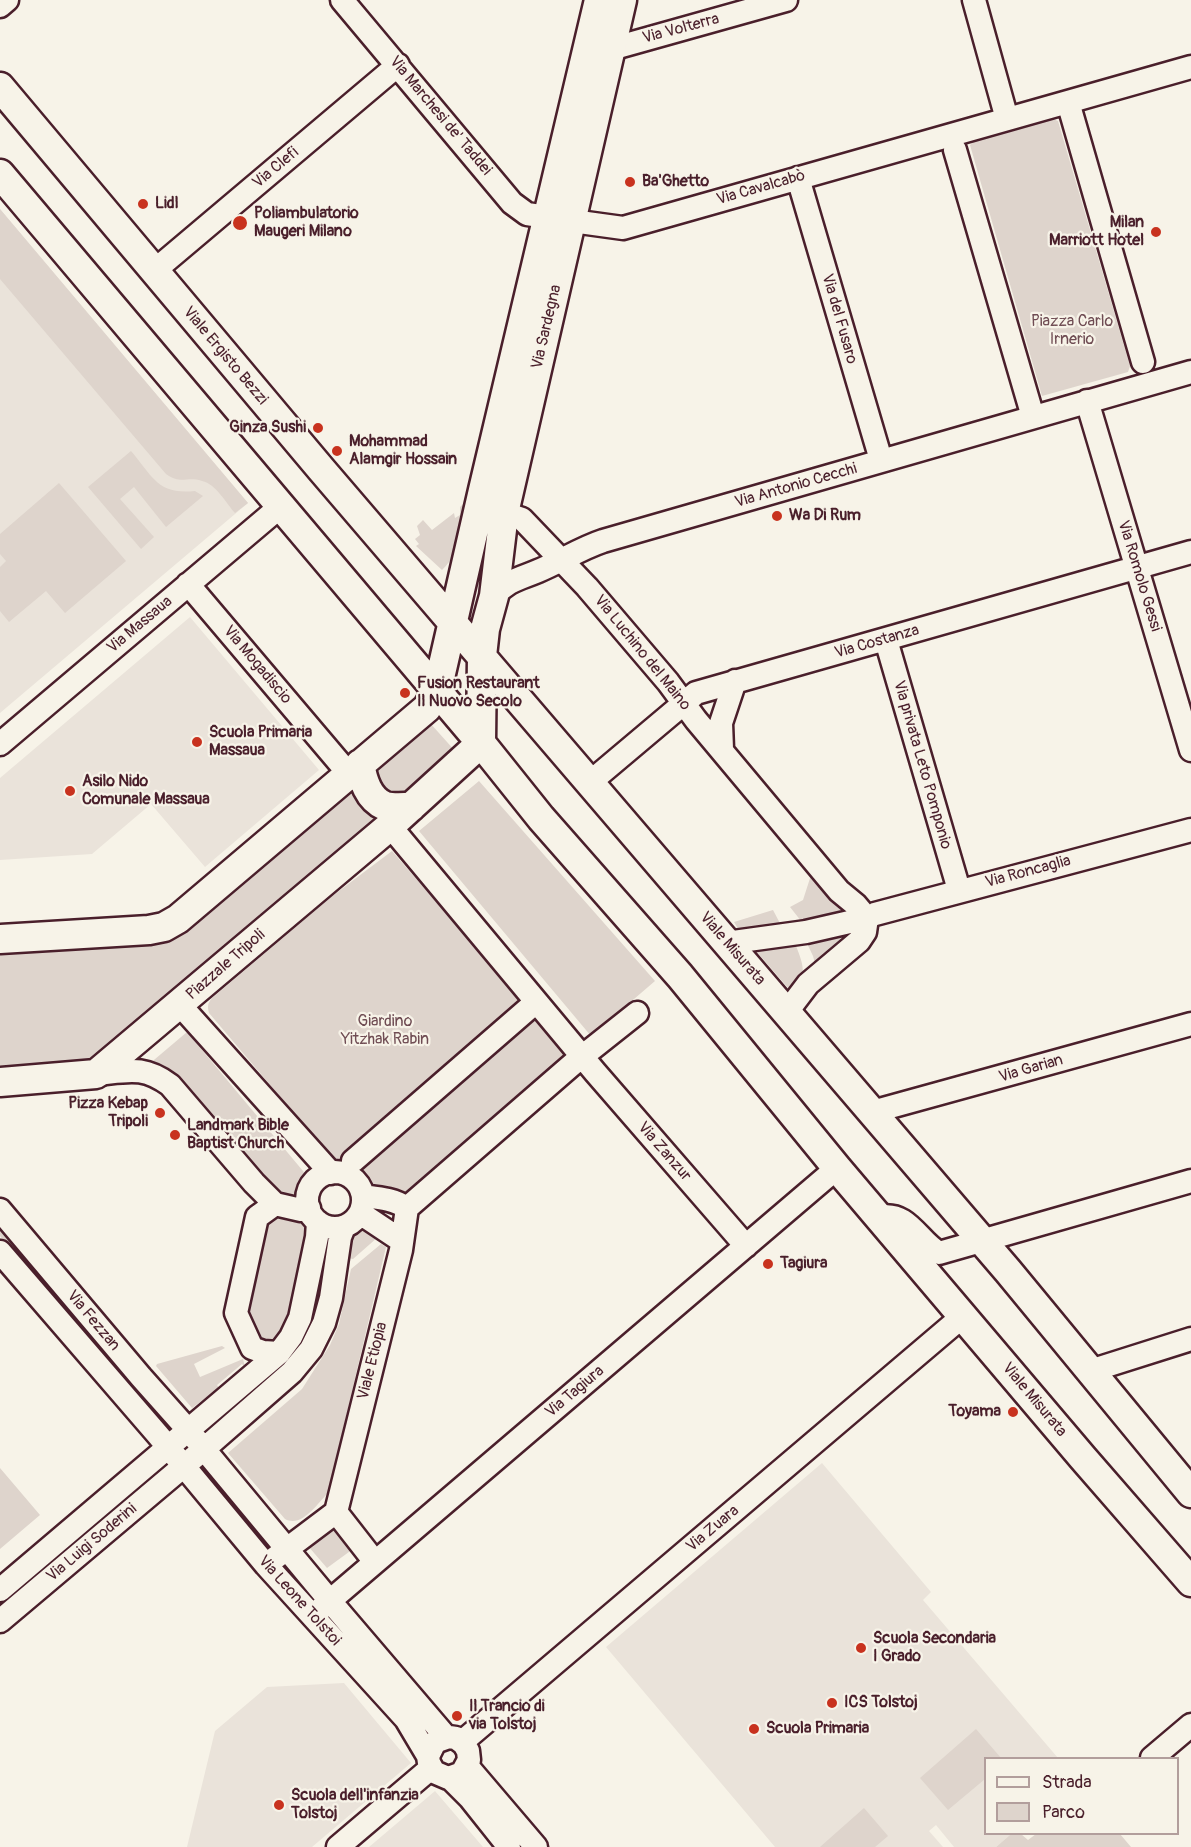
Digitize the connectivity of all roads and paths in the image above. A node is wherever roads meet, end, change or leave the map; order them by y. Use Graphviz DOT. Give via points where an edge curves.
graph roads {
  1 [pos="7,0"];
  2 [pos="342,0"];
  3 [pos="599,0"];
  4 [pos="622,0"];
  5 [pos="786,0"];
  6 [pos="974,0"];
  7 [pos="0,6"];
  8 [pos="600,49"];
  9 [pos="398,65"];
  10 [pos="1191,67"];
  11 [pos="0,87"];
  12 [pos="1068,102"];
  13 [pos="1008,119"];
  14 [pos="952,142"];
  15 [pos="0,174"];
  16 [pos="798,178"];
  17 [pos="559,219"];
  18 [pos="154,271"];
  19 [pos="1143,362"];
  20 [pos="1191,372"];
  21 [pos="1086,401"];
  22 [pos="1034,417"];
  23 [pos="880,460"];
  24 [pos="281,506"];
  25 [pos="492,510"];
  26 [pos="1191,552"];
  27 [pos="467,559"];
  28 [pos="560,559"];
  29 [pos="1137,567"];
  30 [pos="188,584"];
  31 [pos="424,588"];
  32 [pos="494,596"];
  33 [pos="453,622"];
  34 [pos="886,640"];
  35 [pos="482,656"];
  36 [pos="735,681"];
  37 [pos="437,692"];
  38 [pos="683,704"];
  39 [pos="481,743"];
  40 [pos="0,744"];
  41 [pos="722,749"];
  42 [pos="1191,750"];
  43 [pos="355,769"];
  44 [pos="588,781"];
  45 [pos="411,807"];
  46 [pos="390,825"];
  47 [pos="1191,830"];
  48 [pos="959,890"];
  49 [pos="867,918"];
  50 [pos="0,939"];
  51 [pos="726,943"];
  52 [pos="536,1002"];
  53 [pos="180,1005"];
  54 [pos="637,1012"];
  55 [pos="786,1013"];
  56 [pos="1191,1024"];
  57 [pos="582,1056"];
  58 [pos="96,1074"];
  59 [pos="0,1082"];
  60 [pos="872,1112"];
  61 [pos="353,1161"];
  62 [pos="837,1168"];
  63 [pos="331,1173"];
  64 [pos="1191,1181"];
  65 [pos="275,1204"];
  66 [pos="407,1208"];
  67 [pos="0,1210"];
  68 [pos="356,1212"];
  69 [pos="313,1215"];
  70 [pos="880,1217"];
  71 [pos="402,1241"];
  72 [pos="982,1241"];
  73 [pos="746,1246"];
  74 [pos="0,1252"];
  75 [pos="963,1316"];
  76 [pos="1191,1339"];
  77 [pos="279,1353"];
  78 [pos="1090,1371"];
  79 [pos="189,1431"];
  80 [pos="168,1448"];
  81 [pos="204,1449"];
  82 [pos="183,1466"];
  83 [pos="1191,1492"];
  84 [pos="336,1512"];
  85 [pos="287,1549"];
  86 [pos="375,1563"];
  87 [pos="266,1565"];
  88 [pos="1191,1582"];
  89 [pos="0,1590"];
  90 [pos="330,1601"];
  91 [pos="313,1616"];
  92 [pos="0,1621"];
  93 [pos="1191,1725"];
  94 [pos="454,1740"];
  95 [pos="1153,1757"];
  96 [pos="444,1767"];
  97 [pos="338,1847"];
  98 [pos="509,1847"];
  99 [pos="536,1847"];
  1 -- 7 [label="street"];
  2 -- 9 [label="street, Via Marchesi de' Taddei"];
  3 -- 8 [label="main road, Via Sardegna"];
  4 -- 8 [label="main road, Via Sardegna"];
  5 -- 8 [label="street, Via Volterra"];
  6 -- 13 [label="street"];
  8 -- 17 [label="main road, Via Sardegna"];
  9 -- 17 [label="street, Via Marchesi de' Taddei" via="518,209"];
  9 -- 18 [label="street, Via Clefi"];
  10 -- 12 [label="street"];
  11 -- 18 [label="main road, Viale Ergisto Bezzi"];
  12 -- 13 [label="street"];
  12 -- 19 [label="street"];
  13 -- 14 [label="street"];
  14 -- 16 [label="street, Via Cavalcabò"];
  14 -- 22 [label="street"];
  15 -- 24 [label="main road"];
  16 -- 17 [label="street, Via Cavalcabò" via="619,229"];
  16 -- 23 [label="street, Via del Fusaro"];
  17 -- 25 [label="main road, Via Sardegna"];
  18 -- 31 [label="main road, Viale Ergisto Bezzi"];
  20 -- 21 [label="street"];
  21 -- 22 [label="street"];
  21 -- 29 [label="street, Via Romolo Gessi"];
  22 -- 23 [label="street, Via Antonio Cecchi"];
  23 -- 28 [label="street, Via Antonio Cecchi" via="603,541"];
  24 -- 30 [label="street, Via Massaua"];
  24 -- 37 [label="main road"];
  25 -- 27 [label="main road, Via Sardegna"];
  25 -- 28 [label="street" via="522,519"];
  25 -- 32 [label="main road, Via Sardegna"];
  26 -- 29 [label="street, Via Costanza"];
  27 -- 31 [label="main road"];
  27 -- 33 [label="main road, Via Sardegna"];
  28 -- 32 [label="street, Via Antonio Cecchi" via="514,579"];
  28 -- 38 [label="street, Via Luchino del Maino"];
  29 -- 34 [label="street, Via Costanza"];
  29 -- 42 [label="street, Via Romolo Gessi"];
  30 -- 40 [label="street, Via Massaua"];
  30 -- 43 [label="street, Via Mogadiscio"];
  31 -- 33 [label="main road, Viale Ergisto Bezzi"];
  32 -- 35 [label="main road, Via Sardegna"];
  33 -- 35 [label="main road"];
  33 -- 37 [label="main road"];
  34 -- 36 [label="street, Via Costanza"];
  34 -- 48 [label="street, Via privata Leto Pomponio"];
  35 -- 39 [label="main road"];
  35 -- 44 [label="main road, Viale Misurata"];
  36 -- 38 [label="street, Via Costanza" via="696,693"];
  36 -- 41 [label="street" via="721,723"];
  37 -- 39 [label="main road"];
  37 -- 43 [label="main road" via="427,708"];
  38 -- 41 [label="street, Via Luchino del Maino"];
  38 -- 44 [label="street, Via Costanza"];
  39 -- 45 [label="main road, Piazzale Tripoli"];
  39 -- 62 [label="main road, Viale Misurata"];
  41 -- 49 [label="street, Via Luchino del Maino" via="839,891"];
  43 -- 45 [label="main road" via="371,795 386,806"];
  43 -- 50 [label="main road" via="164,927"];
  44 -- 51 [label="main road, Viale Misurata"];
  45 -- 46 [label="main road, Piazzale Tripoli"];
  46 -- 52 [label="street"];
  46 -- 53 [label="main road, Piazzale Tripoli"];
  47 -- 48 [label="street, Via Roncaglia"];
  48 -- 49 [label="street, Via Roncaglia"];
  49 -- 51 [label="street, Via Roncaglia" via="806,932"];
  49 -- 55 [label="street" via="859,941 808,984"];
  51 -- 55 [label="main road, Viale Misurata"];
  52 -- 57 [label="street"];
  52 -- 61 [label="street"];
  53 -- 58 [label="main road"];
  53 -- 63 [label="street, Piazzale Tripoli"];
  54 -- 57 [label="street"];
  55 -- 60 [label="main road, Viale Misurata"];
  56 -- 60 [label="street, Via Garian"];
  57 -- 66 [label="street"];
  57 -- 73 [label="street, Via Zanzur"];
  58 -- 59 [label="main road"];
  58 -- 65 [label="street" via="144,1070 162,1078"];
  60 -- 72 [label="main road, Viale Misurata"];
  62 -- 70 [label="main road, Viale Misurata"];
  62 -- 73 [label="street, Via Tagiura"];
  63 -- 68 [label="street, Piazzale Tripoli" via="342,1173 359,1186"];
  63 -- 69 [label="street" via="319,1178 308,1194"];
  64 -- 72 [label="street"];
  65 -- 69 [label="street, Piazzale Tripoli"];
  65 -- 77 [label="street" via="257,1217 236,1313 252,1348"];
  66 -- 68 [label="street, Piazzale Tripoli" via="388,1199"];
  66 -- 71 [label="street, Viale Etiopia"];
  67 -- 79 [label="street, Via Fezzan"];
  68 -- 69 [label="street, Piazzale Tripoli" via="334,1228"];
  68 -- 71 [label="street, Piazzale Tripoli"];
  68 -- 81 [label="street" via="340,1237 331,1298 324,1323 310,1349 292,1372"];
  69 -- 77 [label="street" via="317,1238 300,1318"];
  70 -- 72 [label="street" via="896,1217 939,1253"];
  70 -- 75 [label="main road, Viale Misurata"];
  71 -- 84 [label="street, Viale Etiopia"];
  72 -- 78 [label="main road, Viale Misurata"];
  73 -- 86 [label="street, Via Tagiura"];
  74 -- 80 [label="street, Via Fezzan"];
  75 -- 88 [label="main road, Viale Misurata"];
  75 -- 94 [label="street, Via Zuara"];
  76 -- 78 [label="street"];
  77 -- 79 [label="street"];
  78 -- 83 [label="main road, Viale Misurata"];
  79 -- 80 [label="street"];
  79 -- 81 [label="street, Via Leone Tolstoi"];
  80 -- 82 [label="street, Via Leone Tolstoi"];
  80 -- 89 [label="street, Via Luigi Soderini"];
  81 -- 82 [label="street"];
  81 -- 85 [label="street, Via Leone Tolstoi"];
  82 -- 87 [label="street, Via Leone Tolstoi"];
  82 -- 92 [label="street, Via Luigi Soderini"];
  84 -- 85 [label="street"];
  84 -- 86 [label="street"];
  85 -- 87 [label="street"];
  85 -- 90 [label="street, Via Leone Tolstoi"];
  86 -- 90 [label="street, Via Tagiura"];
  87 -- 91 [label="street, Via Leone Tolstoi"];
  90 -- 91 [label="street, Via Tagiura"];
  90 -- 94 [label="street, Via Leone Tolstoi"];
  91 -- 96 [label="street, Via Leone Tolstoi"];
  93 -- 95 [label="street"];
  94 -- 96 [label="street" via="433,1744"];
  94 -- 96 [label="street, Via Leone Tolstoi" via="469,1755"];
  96 -- 97 [label="street"];
  96 -- 98 [label="street, Via Leone Tolstoi"];
  96 -- 99 [label="street, Via Leone Tolstoi"];
}
